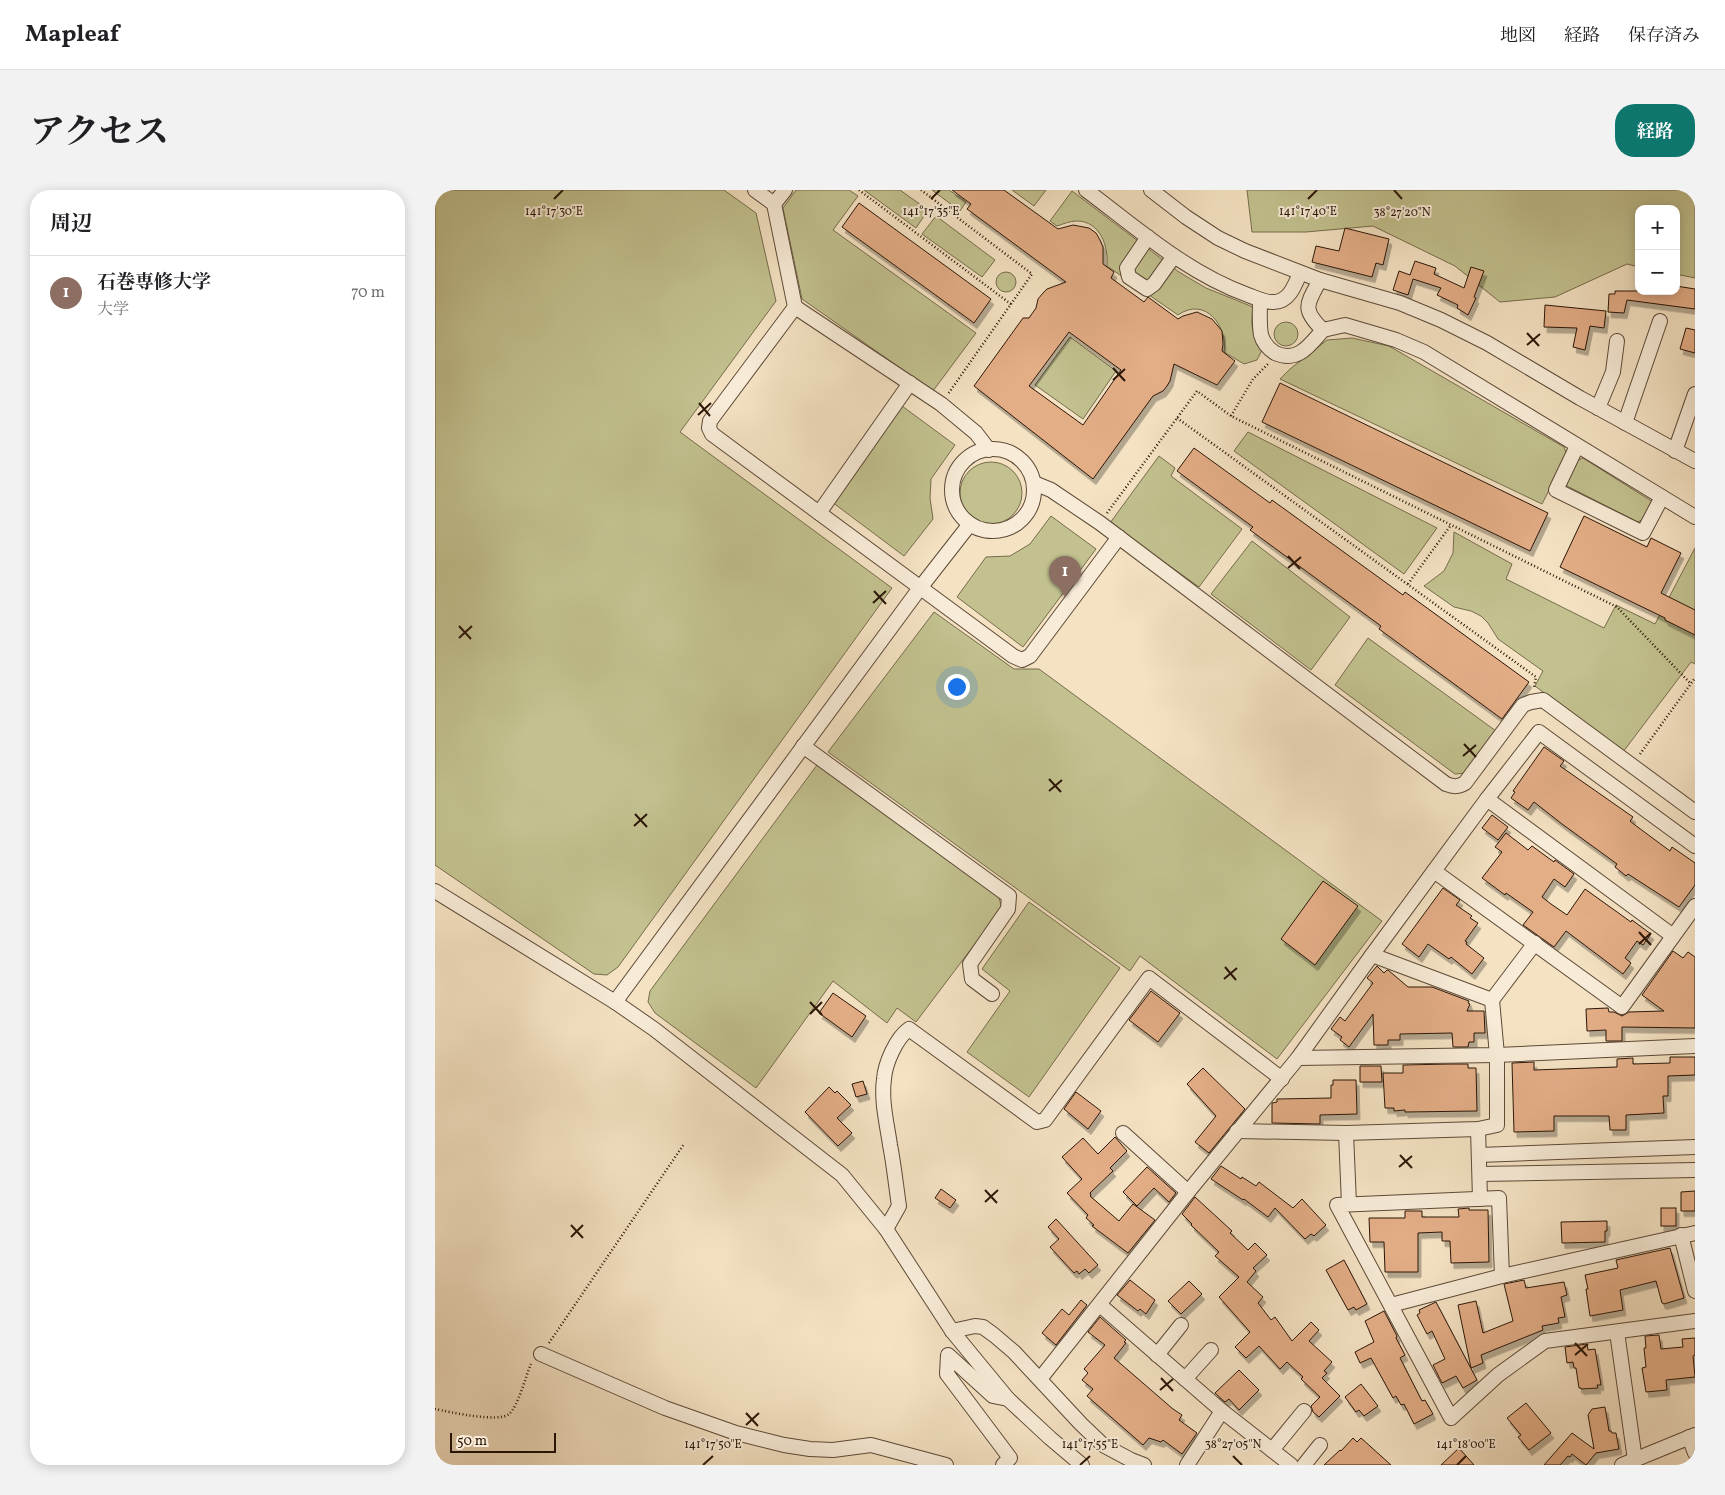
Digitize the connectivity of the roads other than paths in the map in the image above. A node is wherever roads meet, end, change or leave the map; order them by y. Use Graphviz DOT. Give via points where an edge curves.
graph roads {
  1 [pos="755,190"];
  2 [pos="785,190"];
  3 [pos="1086,190"];
  4 [pos="1151,190"];
  5 [pos="774,204"];
  6 [pos="1148,237"];
  7 [pos="1174,256"];
  8 [pos="1300,273"];
  9 [pos="1320,280"];
  10 [pos="1260,300"];
  11 [pos="795,307"];
  12 [pos="1660,321"];
  13 [pos="1323,330"];
  14 [pos="1617,341"];
  15 [pos="910,383"];
  16 [pos="1695,394"];
  17 [pos="1598,408"];
  18 [pos="1625,423"];
  19 [pos="1577,446"];
  20 [pos="989,450"];
  21 [pos="1675,450"];
  22 [pos="1695,461"];
  23 [pos="1034,483"];
  24 [pos="1662,497"];
  25 [pos="819,513"];
  26 [pos="1695,517"];
  27 [pos="970,524"];
  28 [pos="1119,537"];
  29 [pos="920,588"];
  30 [pos="803,746"];
  31 [pos="1487,799"];
  32 [pos="1695,812"];
  33 [pos="1695,846"];
  34 [pos="1434,871"];
  35 [pos="435,891"];
  36 [pos="1695,906"];
  37 [pos="1673,936"];
  38 [pos="1535,943"];
  39 [pos="1371,955"];
  40 [pos="992,994"];
  41 [pos="1492,1000"];
  42 [pos="615,1002"];
  43 [pos="1695,1046"];
  44 [pos="1497,1055"];
  45 [pos="1298,1058"];
  46 [pos="1281,1079"];
  47 [pos="1478,1129"];
  48 [pos="1237,1131"];
  49 [pos="1123,1133"];
  50 [pos="1346,1133"];
  51 [pos="1695,1147"];
  52 [pos="1479,1155"];
  53 [pos="1695,1170"];
  54 [pos="1480,1174"];
  55 [pos="1188,1192"];
  56 [pos="1480,1199"];
  57 [pos="1349,1204"];
  58 [pos="885,1228"];
  59 [pos="1688,1234"];
  60 [pos="1502,1276"];
  61 [pos="1695,1291"];
  62 [pos="1100,1304"];
  63 [pos="1391,1305"];
  64 [pos="1695,1321"];
  65 [pos="1181,1325"];
  66 [pos="952,1331"];
  67 [pos="1617,1332"];
  68 [pos="1211,1350"];
  69 [pos="541,1354"];
  70 [pos="1157,1355"];
  71 [pos="1040,1379"];
  72 [pos="1185,1379"];
  73 [pos="1008,1399"];
  74 [pos="1304,1410"];
  75 [pos="1222,1411"];
  76 [pos="1692,1436"];
  77 [pos="1320,1445"];
  78 [pos="1272,1450"];
  79 [pos="1695,1453"];
  80 [pos="1628,1463"];
  81 [pos="946,1465"];
  82 [pos="1003,1465"];
  83 [pos="1082,1465"];
  84 [pos="1144,1465"];
  85 [pos="1187,1465"];
  86 [pos="1291,1465"];
  87 [pos="1304,1465"];
  1 -- 5 [label="street"];
  2 -- 5 [label="street"];
  3 -- 6 [label="street"];
  4 -- 8 [label="street" via="1218,238"];
  5 -- 11 [label="street"];
  6 -- 7 [label="street"];
  6 -- 7 [label="street" via="1127,268 1129,277 1147,289"];
  7 -- 10 [label="street" via="1217,282"];
  8 -- 9 [label="street"];
  8 -- 10 [label="street" via="1288,297 1275,302"];
  9 -- 13 [label="street" via="1307,310"];
  9 -- 17 [label="street" via="1400,303 1441,320"];
  10 -- 13 [label="street" via="1262,336 1269,350 1285,357 1297,355"];
  11 -- 15 [label="street"];
  11 -- 25 [label="street" via="710,421 709,428 712,434"];
  12 -- 18 [label="street"];
  13 -- 19 [label="street" via="1345,325 1424,352"];
  14 -- 17 [label="street" via="1613,372"];
  15 -- 20 [label="street" via="976,433"];
  15 -- 25 [label="street"];
  16 -- 21 [label="street"];
  17 -- 18 [label="street"];
  18 -- 21 [label="street"];
  19 -- 24 [label="street"];
  19 -- 24 [label="street" via="1556,490 1643,533"];
  20 -- 23 [label="street" via="1006,451 1019,458"];
  20 -- 27 [label="street" via="968,458 953,482 955,506"];
  21 -- 22 [label="street"];
  23 -- 27 [label="street" via="1030,509 1014,526 990,531"];
  23 -- 28 [label="street" via="1051,490"];
  24 -- 26 [label="street"];
  25 -- 29 [label="street"];
  27 -- 29 [label="street"];
  28 -- 29 [label="street" via="1030,656 1022,660"];
  28 -- 32 [label="street" via="1446,784 1459,787 1465,783 1523,705 1543,700"];
  29 -- 30 [label="street"];
  30 -- 40 [label="street" via="1009,896 1007,909 970,964 972,979"];
  30 -- 42 [label="street"];
  31 -- 33 [label="street" via="1539,732"];
  31 -- 34 [label="street"];
  31 -- 37 [label="street"];
  34 -- 38 [label="street"];
  34 -- 39 [label="street"];
  35 -- 42 [label="street"];
  36 -- 37 [label="street"];
  37 -- 38 [label="street" via="1622,1007"];
  38 -- 41 [label="street"];
  39 -- 41 [label="street"];
  39 -- 45 [label="street"];
  41 -- 44 [label="street"];
  42 -- 58 [label="street" via="842,1175"];
  43 -- 44 [label="street"];
  44 -- 45 [label="street"];
  44 -- 47 [label="street" via="1497,1125"];
  45 -- 46 [label="street"];
  46 -- 48 [label="street"];
  46 -- 58 [label="street" via="1149,978 1045,1120 1037,1122 909,1029 899,1039 883,1079 899,1206"];
  47 -- 50 [label="street"];
  47 -- 52 [label="street"];
  48 -- 50 [label="street"];
  48 -- 55 [label="street"];
  49 -- 55 [label="street"];
  50 -- 57 [label="street"];
  51 -- 52 [label="street"];
  52 -- 54 [label="street"];
  53 -- 54 [label="street"];
  54 -- 56 [label="street"];
  55 -- 62 [label="street"];
  56 -- 57 [label="street"];
  56 -- 60 [label="street" via="1499,1198"];
  57 -- 63 [label="street" via="1337,1205"];
  58 -- 66 [label="street"];
  59 -- 60 [label="street"];
  59 -- 61 [label="street"];
  60 -- 63 [label="street"];
  62 -- 70 [label="street"];
  62 -- 71 [label="street"];
  63 -- 67 [label="street" via="1451,1418 1498,1375 1545,1341"];
  64 -- 67 [label="street"];
  65 -- 70 [label="street"];
  66 -- 71 [label="street" via="983,1327"];
  66 -- 73 [label="street"];
  67 -- 80 [label="street"];
  68 -- 72 [label="street"];
  69 -- 81 [label="street" via="665,1408 735,1433 810,1449 833,1450 871,1445"];
  70 -- 72 [label="street"];
  71 -- 84 [label="street" via="1103,1445"];
  72 -- 75 [label="street"];
  73 -- 82 [label="street" via="993,1396 948,1355 947,1374 1010,1458"];
  73 -- 83 [label="street"];
  74 -- 78 [label="street"];
  75 -- 78 [label="street"];
  75 -- 85 [label="street"];
  76 -- 79 [label="street"];
  76 -- 80 [label="street"];
  77 -- 87 [label="street"];
  78 -- 86 [label="street"];
}
